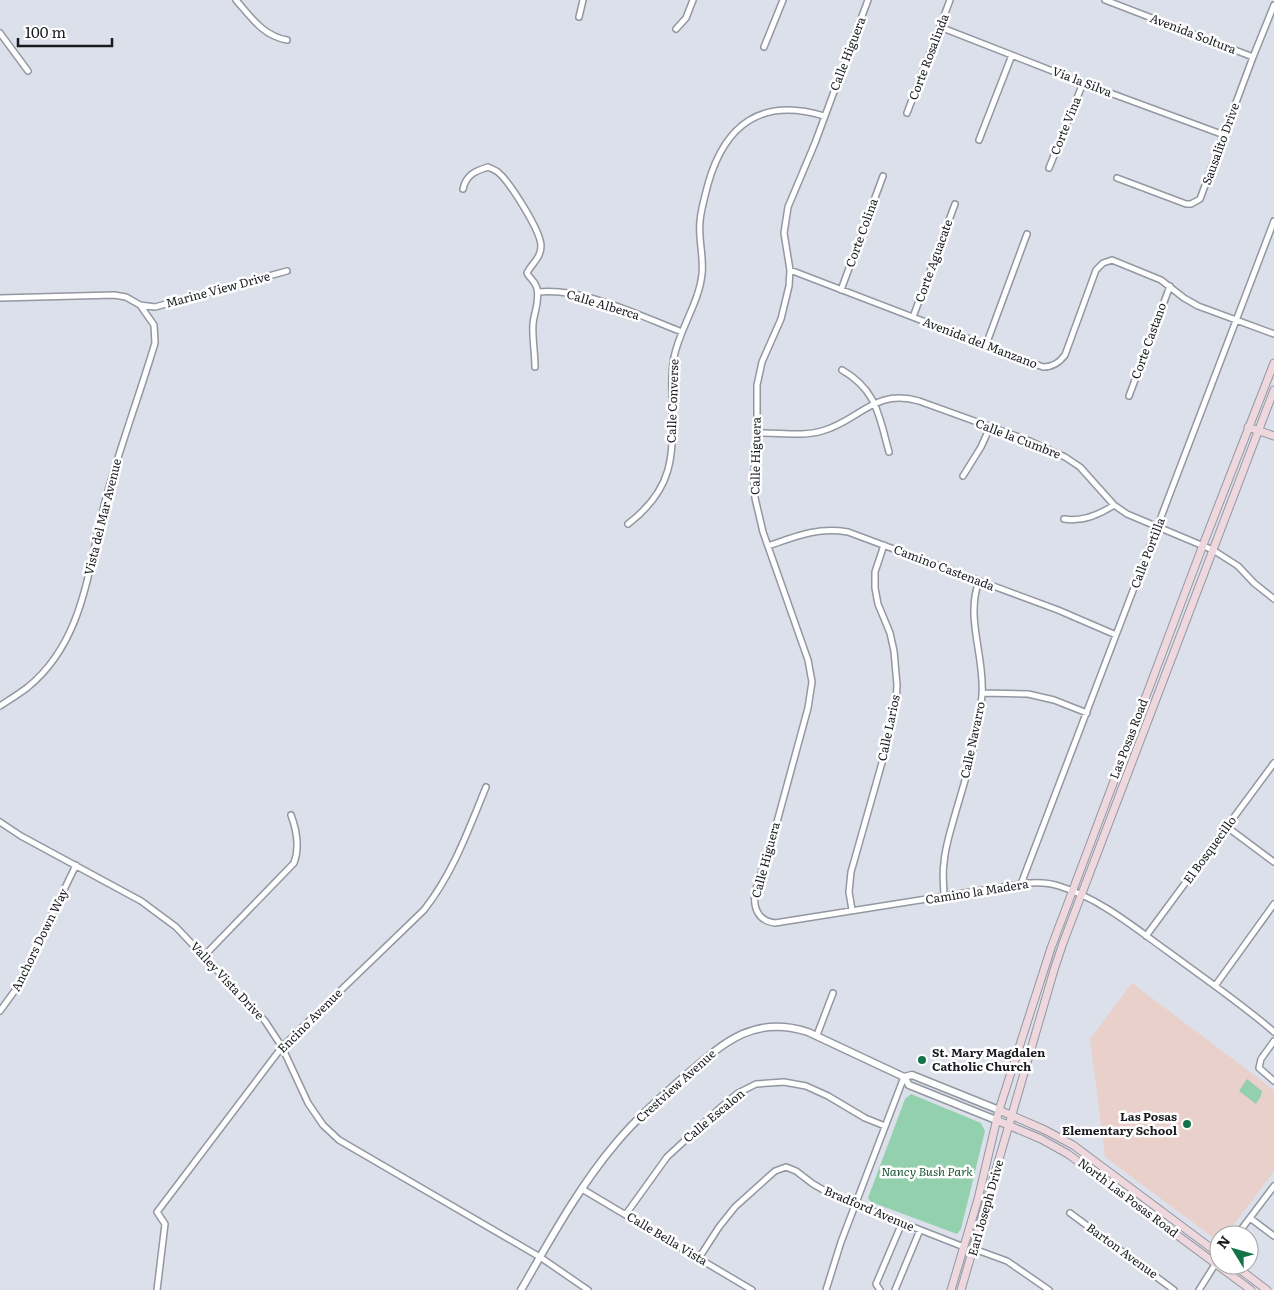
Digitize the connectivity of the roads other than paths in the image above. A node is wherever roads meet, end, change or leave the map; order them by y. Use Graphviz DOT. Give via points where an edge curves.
graph roads {
  1 [pos="236,0"];
  2 [pos="583,0"];
  3 [pos="693,0"];
  4 [pos="783,0"];
  5 [pos="868,0"];
  6 [pos="950,0"];
  7 [pos="1105,0"];
  8 [pos="1274,5"];
  9 [pos="579,17"];
  10 [pos="940,27"];
  11 [pos="676,29"];
  12 [pos="0,33"];
  13 [pos="287,40"];
  14 [pos="764,47"];
  15 [pos="1012,55"];
  16 [pos="1252,58"];
  17 [pos="28,71"];
  18 [pos="1083,84"];
  19 [pos="907,113"];
  20 [pos="824,116"];
  21 [pos="1224,135"];
  22 [pos="979,140"];
  23 [pos="1049,168"];
  24 [pos="883,176"];
  25 [pos="1117,178"];
  26 [pos="463,189"];
  27 [pos="955,204"];
  28 [pos="1274,221"];
  29 [pos="1027,234"];
  30 [pos="790,270"];
  31 [pos="287,271"];
  32 [pos="1170,286"];
  33 [pos="841,290"];
  34 [pos="538,292"];
  35 [pos="0,298"];
  36 [pos="140,305"];
  37 [pos="913,317"];
  38 [pos="1237,320"];
  39 [pos="682,332"];
  40 [pos="1274,334"];
  41 [pos="986,346"];
  42 [pos="1274,362"];
  43 [pos="535,367"];
  44 [pos="842,370"];
  45 [pos="1274,390"];
  46 [pos="1129,396"];
  47 [pos="874,404"];
  48 [pos="990,427"];
  49 [pos="1248,427"];
  50 [pos="1259,431"];
  51 [pos="757,432"];
  52 [pos="1274,436"];
  53 [pos="889,452"];
  54 [pos="963,476"];
  55 [pos="1114,505"];
  56 [pos="1064,520"];
  57 [pos="628,524"];
  58 [pos="1158,527"];
  59 [pos="884,545"];
  60 [pos="1203,545"];
  61 [pos="768,546"];
  62 [pos="1213,550"];
  63 [pos="979,581"];
  64 [pos="1274,599"];
  65 [pos="1116,635"];
  66 [pos="982,694"];
  67 [pos="0,706"];
  68 [pos="1087,712"];
  69 [pos="1274,763"];
  70 [pos="486,788"];
  71 [pos="291,815"];
  72 [pos="0,822"];
  73 [pos="1227,827"];
  74 [pos="1274,862"];
  75 [pos="76,865"];
  76 [pos="1021,884"];
  77 [pos="1072,891"];
  78 [pos="1081,895"];
  79 [pos="944,897"];
  80 [pos="1274,904"];
  81 [pos="852,910"];
  82 [pos="759,915"];
  83 [pos="1146,936"];
  84 [pos="204,956"];
  85 [pos="1215,986"];
  86 [pos="833,993"];
  87 [pos="0,1011"];
  88 [pos="1274,1032"];
  89 [pos="817,1035"];
  90 [pos="1274,1041"];
  91 [pos="282,1047"];
  92 [pos="904,1077"];
  93 [pos="1274,1081"];
  94 [pos="999,1110"];
  95 [pos="1012,1115"];
  96 [pos="996,1120"];
  97 [pos="1009,1125"];
  98 [pos="885,1126"];
  99 [pos="1274,1186"];
  100 [pos="582,1189"];
  101 [pos="855,1204"];
  102 [pos="1070,1213"];
  103 [pos="626,1214"];
  104 [pos="1250,1218"];
  105 [pos="902,1223"];
  106 [pos="1245,1225"];
  107 [pos="920,1230"];
  108 [pos="1274,1236"];
  109 [pos="964,1247"];
  110 [pos="1209,1247"];
  111 [pos="974,1249"];
  112 [pos="1209,1255"];
  113 [pos="540,1257"];
  114 [pos="699,1258"];
  115 [pos="1209,1274"];
  116 [pos="1233,1275"];
  117 [pos="1247,1275"];
  118 [pos="156,1290"];
  119 [pos="521,1290"];
  120 [pos="588,1290"];
  121 [pos="752,1290"];
  122 [pos="826,1290"];
  123 [pos="880,1290"];
  124 [pos="894,1290"];
  125 [pos="951,1290"];
  126 [pos="961,1290"];
  127 [pos="1048,1290"];
  128 [pos="1174,1290"];
  129 [pos="1199,1290"];
  130 [pos="1251,1290"];
  131 [pos="1267,1290"];
  1 -- 13 [label="street" via="262,30"];
  2 -- 9 [label="street"];
  3 -- 11 [label="street" via="686,18"];
  4 -- 14 [label="street"];
  5 -- 20 [label="street, Calle Higuera"];
  6 -- 10 [label="street, Corte Rosalinda"];
  7 -- 16 [label="street, Avenida Soltura"];
  8 -- 16 [label="street, Sausalito Drive"];
  10 -- 15 [label="street, Via la Silva"];
  10 -- 19 [label="street, Corte Rosalinda"];
  12 -- 17 [label="street"];
  15 -- 18 [label="street, Via la Silva"];
  15 -- 22 [label="street"];
  16 -- 21 [label="street, Sausalito Drive"];
  18 -- 21 [label="street, Via la Silva"];
  18 -- 23 [label="street, Corte Vina"];
  20 -- 30 [label="street, Calle Higuera" via="786,216 784,242"];
  20 -- 39 [label="street, Calle Converse" via="791,109 766,113 744,124 722,148 711,172 701,214 701,283"];
  21 -- 25 [label="street, Sausalito Drive" via="1203,195 1196,202 1182,202"];
  24 -- 33 [label="street, Corte Colina"];
  26 -- 34 [label="street" via="469,176 488,167 504,179 540,237 540,254 527,273"];
  27 -- 37 [label="street, Corte Aguacate"];
  28 -- 38 [label="street, Calle Portilla"];
  29 -- 41 [label="street"];
  30 -- 33 [label="street, Avenida del Manzano"];
  30 -- 51 [label="street, Calle Higuera" via="781,319 759,374"];
  31 -- 36 [label="street, Marine View Drive" via="162,306"];
  32 -- 38 [label="street, Avenida del Manzano" via="1198,306"];
  32 -- 41 [label="street, Avenida del Manzano" via="1117,261 1106,261 1096,270 1065,355 1058,363 1050,367 1038,366"];
  32 -- 46 [label="street, Corte Castano"];
  33 -- 37 [label="street, Avenida del Manzano"];
  34 -- 39 [label="street, Calle Alberca" via="563,292 587,297"];
  34 -- 43 [label="street" via="532,327"];
  35 -- 36 [label="street, Marine View Drive" via="114,295"];
  36 -- 67 [label="street, Vista del Mar Avenue" via="154,325 155,343 109,485 79,612 70,633 48,666 28,686"];
  37 -- 41 [label="street, Avenida del Manzano"];
  38 -- 40 [label="street, Avenida del Manzano"];
  38 -- 58 [label="street, Calle Portilla"];
  39 -- 57 [label="street, Calle Converse" via="672,381 670,467 654,500"];
  42 -- 49 [label="main road, Las Posas Road"];
  44 -- 47 [label="street" via="866,388"];
  45 -- 50 [label="main road, Las Posas Road"];
  47 -- 48 [label="street, Calle la Cumbre" via="895,398 913,400"];
  47 -- 51 [label="street, Calle la Cumbre" via="832,428 818,432"];
  47 -- 53 [label="street"];
  48 -- 54 [label="street"];
  48 -- 55 [label="street, Calle la Cumbre" via="1052,450 1073,462"];
  49 -- 50 [label="main road"];
  49 -- 60 [label="main road, Las Posas Road"];
  50 -- 52 [label="main road"];
  50 -- 62 [label="main road, Las Posas Road"];
  51 -- 61 [label="street, Calle Higuera" via="754,487 759,520"];
  55 -- 56 [label="street" via="1094,516"];
  55 -- 58 [label="street, Calle la Cumbre"];
  58 -- 60 [label="street, Calle la Cumbre"];
  58 -- 65 [label="street, Calle Portilla"];
  59 -- 61 [label="street, Camino Castenada" via="848,532 829,530 801,534"];
  59 -- 63 [label="street, Camino Castenada"];
  59 -- 81 [label="street, Calle Larios" via="875,572 875,588 894,651 896,702 851,872 849,892"];
  60 -- 62 [label="street, Calle la Cumbre"];
  60 -- 77 [label="main road, Las Posas Road"];
  61 -- 82 [label="street, Calle Higuera" via="808,660 812,682 806,717 756,892 755,905"];
  62 -- 64 [label="street, Calle la Cumbre" via="1238,566"];
  62 -- 78 [label="main road, Las Posas Road"];
  63 -- 65 [label="street, Camino Castenada"];
  63 -- 66 [label="street, Calle Navarro" via="973,610"];
  65 -- 68 [label="street, Calle Portilla"];
  66 -- 68 [label="street" via="1028,694"];
  66 -- 79 [label="street, Calle Navarro" via="972,757 944,861"];
  68 -- 76 [label="street, Calle Portilla"];
  69 -- 73 [label="street, El Bosquecillo"];
  70 -- 91 [label="street, Encino Avenue" via="455,861 424,910"];
  71 -- 84 [label="street" via="298,847 294,863"];
  72 -- 75 [label="street, Valley Vista Drive"];
  73 -- 74 [label="street"];
  73 -- 83 [label="street, El Bosquecillo"];
  75 -- 84 [label="street, Valley Vista Drive" via="154,910"];
  75 -- 87 [label="street, Anchors Down Way" via="16,989"];
  76 -- 77 [label="street, Camino la Madera" via="1044,883"];
  76 -- 79 [label="street, Camino la Madera"];
  77 -- 78 [label="street, Camino la Madera"];
  77 -- 94 [label="main road, Las Posas Road"];
  78 -- 83 [label="street, Camino la Madera"];
  78 -- 95 [label="main road, Las Posas Road" via="1054,970"];
  79 -- 81 [label="street, Camino la Madera"];
  80 -- 85 [label="street"];
  81 -- 82 [label="street, Camino la Madera" via="775,924"];
  83 -- 85 [label="street, Camino la Madera"];
  84 -- 91 [label="street, Valley Vista Drive" via="258,1011"];
  85 -- 88 [label="street, Camino la Madera"];
  86 -- 89 [label="street"];
  89 -- 92 [label="street, Crestview Avenue"];
  89 -- 100 [label="street, Crestview Avenue" via="792,1028 771,1027 747,1032 723,1044 636,1122 605,1156"];
  90 -- 93 [label="street" via="1259,1063 1261,1072"];
  91 -- 113 [label="street, Valley Vista Drive" via="308,1103 323,1125 339,1140"];
  91 -- 118 [label="street, Encino Avenue" via="156,1212 165,1224"];
  92 -- 94 [label="street, Crestview Avenue" via="912,1075"];
  92 -- 96 [label="street, Crestview Avenue" via="909,1085"];
  92 -- 98 [label="street"];
  94 -- 95 [label="main road, North Las Posas Road"];
  94 -- 96 [label="main road, Las Posas Road"];
  95 -- 97 [label="main road, Las Posas Road"];
  95 -- 110 [label="main road, North Las Posas Road" via="1073,1145"];
  96 -- 97 [label="main road, North Las Posas Road"];
  96 -- 109 [label="main road, Earl Joseph Drive"];
  97 -- 111 [label="main road, Earl Joseph Drive"];
  97 -- 112 [label="main road, North Las Posas Road" via="1068,1154"];
  98 -- 101 [label="street"];
  98 -- 103 [label="street, Calle Escalon" via="806,1086 784,1082 756,1084 738,1093 667,1157"];
  99 -- 104 [label="street"];
  100 -- 103 [label="street, Calle Bella Vista"];
  100 -- 113 [label="street, Crestview Avenue"];
  101 -- 105 [label="street, Bradford Avenue"];
  101 -- 114 [label="street, Bradford Avenue" via="822,1189 791,1168 780,1168 728,1214"];
  101 -- 122 [label="street"];
  102 -- 128 [label="street, Barton Avenue"];
  103 -- 114 [label="street, Calle Bella Vista"];
  104 -- 106 [label="street"];
  104 -- 108 [label="street"];
  105 -- 107 [label="street, Bradford Avenue"];
  105 -- 123 [label="street" via="876,1284"];
  107 -- 109 [label="street, Bradford Avenue"];
  107 -- 124 [label="street"];
  109 -- 125 [label="main road, Earl Joseph Drive"];
  111 -- 126 [label="main road, Earl Joseph Drive"];
  111 -- 127 [label="street" via="1008,1261"];
  113 -- 119 [label="street, Crestview Avenue"];
  113 -- 120 [label="street, Valley Vista Drive"];
  114 -- 121 [label="street, Calle Bella Vista"];
  115 -- 129 [label="street"];
  116 -- 130 [label="main road, North Las Posas Road"];
  117 -- 131 [label="main road"];
}
